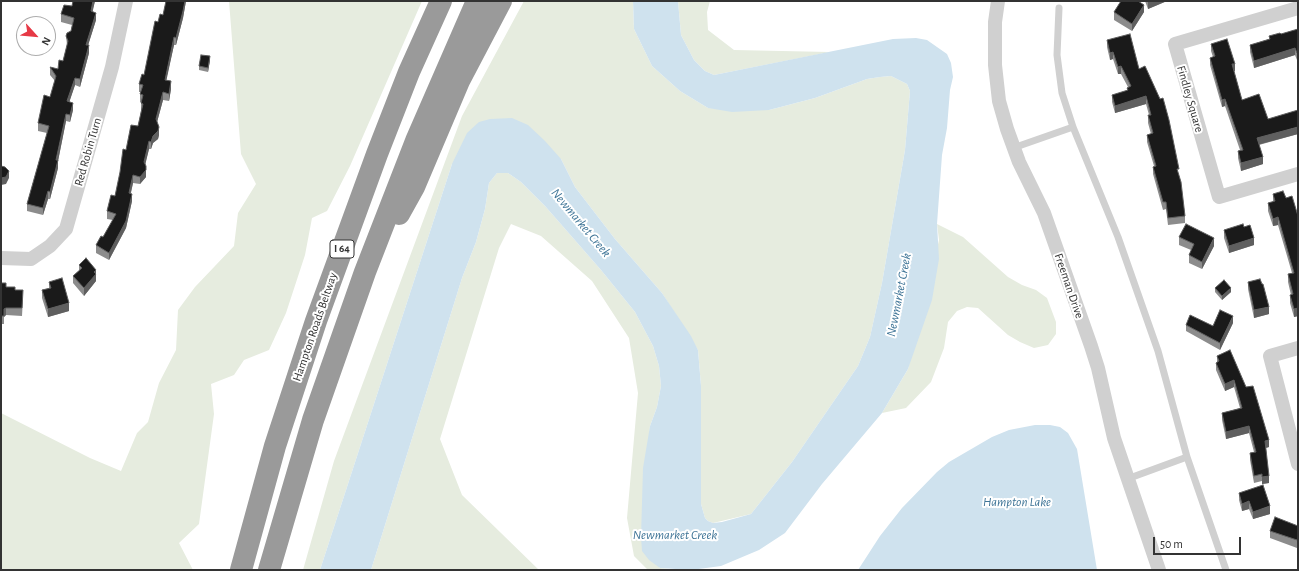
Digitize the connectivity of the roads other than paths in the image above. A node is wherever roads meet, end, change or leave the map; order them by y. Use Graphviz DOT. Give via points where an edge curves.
graph roads {
  1 [pos="126,1"];
  2 [pos="441,1"];
  3 [pos="477,1"];
  4 [pos="501,1"];
  5 [pos="998,1"];
  6 [pos="1059,8"];
  7 [pos="1298,8"];
  8 [pos="1074,127"];
  9 [pos="1014,148"];
  10 [pos="1298,174"];
  11 [pos="1,258"];
  12 [pos="365,272"];
  13 [pos="1298,348"];
  14 [pos="1187,457"];
  15 [pos="1298,464"];
  16 [pos="1127,479"];
  17 [pos="264,490"];
  18 [pos="232,570"];
  19 [pos="241,570"];
  20 [pos="269,570"];
  21 [pos="1159,570"];
  22 [pos="1226,570"];
  1 -- 11 [label="street, Red Robin Turn" via="112,67 66,228 50,246 31,259"];
  2 -- 17 [label="highway, Hampton Roads Beltway / I 64" via="409,72 318,314 275,446"];
  3 -- 12 [label="highway, I 64" via="416,141"];
  4 -- 12 [label="highway" via="459,81 414,187"];
  5 -- 9 [label="street, Freeman Drive" via="994,44 996,82"];
  6 -- 8 [label="lane" via="1056,36 1059,75 1062,93"];
  7 -- 10 [label="street, Findley Square" via="1175,44 1219,197"];
  8 -- 9 [label="lane"];
  8 -- 14 [label="lane" via="1116,230 1158,351"];
  9 -- 16 [label="street, Freeman Drive" via="1044,213 1091,346"];
  12 -- 20 [label="highway, I 64" via="313,420"];
  13 -- 15 [label="street" via="1270,356"];
  14 -- 16 [label="lane"];
  14 -- 22 [label="lane"];
  16 -- 21 [label="street, Freeman Drive"];
  17 -- 18 [label="highway"];
  17 -- 19 [label="highway, Hampton Roads Beltway / I 64"];
}
